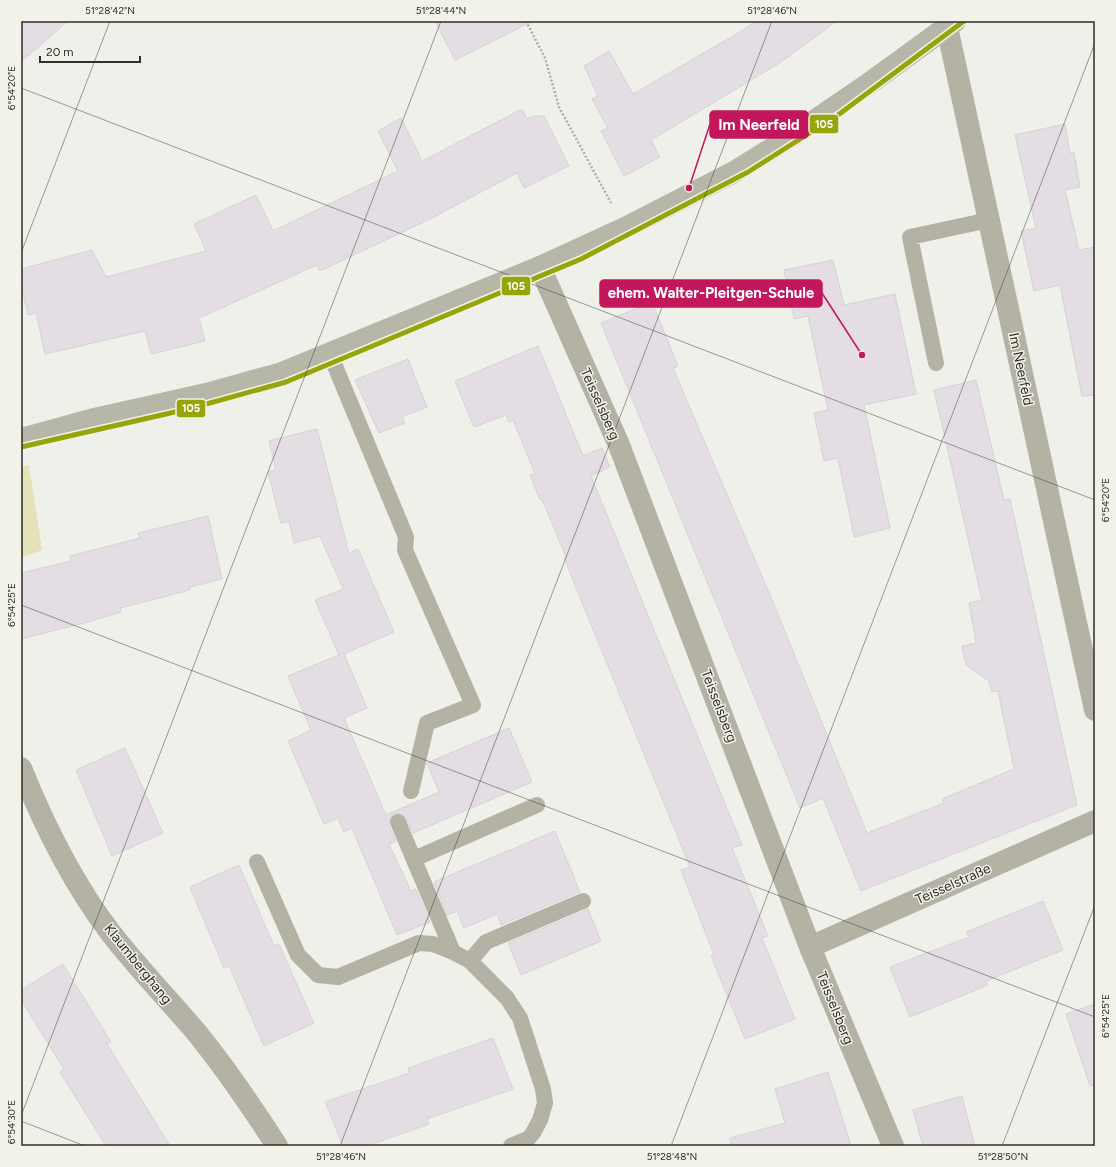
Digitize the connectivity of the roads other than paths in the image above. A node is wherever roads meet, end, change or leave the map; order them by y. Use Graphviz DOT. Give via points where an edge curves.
graph roads {
  1 [pos="951,24"];
  2 [pos="989,220"];
  3 [pos="540,267"];
  4 [pos="330,354"];
  5 [pos="936,363"];
  6 [pos="21,439"];
  7 [pos="1095,710"];
  8 [pos="21,768"];
  9 [pos="411,791"];
  10 [pos="537,805"];
  11 [pos="1095,821"];
  12 [pos="398,822"];
  13 [pos="414,859"];
  14 [pos="257,862"];
  15 [pos="583,901"];
  16 [pos="810,947"];
  17 [pos="453,952"];
  18 [pos="470,961"];
  19 [pos="277,1146"];
  20 [pos="511,1146"];
  21 [pos="893,1146"];
  1 -- 2 [label="street, Im Neerfeld"];
  1 -- 3 [label="main road" via="874,80 734,172 625,228"];
  2 -- 5 [label="lane" via="910,237"];
  2 -- 7 [label="street, Im Neerfeld"];
  3 -- 4 [label="main road"];
  3 -- 16 [label="street, Teisselsberg" via="619,445"];
  4 -- 6 [label="main road" via="282,373 206,394 90,420"];
  4 -- 9 [label="lane" via="406,537 405,550 472,705 428,723"];
  8 -- 19 [label="street, Klaumberghang" via="56,846 109,931 216,1057"];
  10 -- 13 [label="lane"];
  11 -- 16 [label="street, Teisselstraße"];
  12 -- 13 [label="lane"];
  13 -- 17 [label="lane"];
  14 -- 17 [label="lane" via="298,956 318,975 338,978 419,943 433,944"];
  15 -- 18 [label="lane" via="486,942"];
  16 -- 21 [label="street, Teisselsberg"];
  17 -- 18 [label="lane"];
  18 -- 20 [label="lane" via="507,998 520,1018 545,1097 542,1115 533,1133 528,1139"];
}
